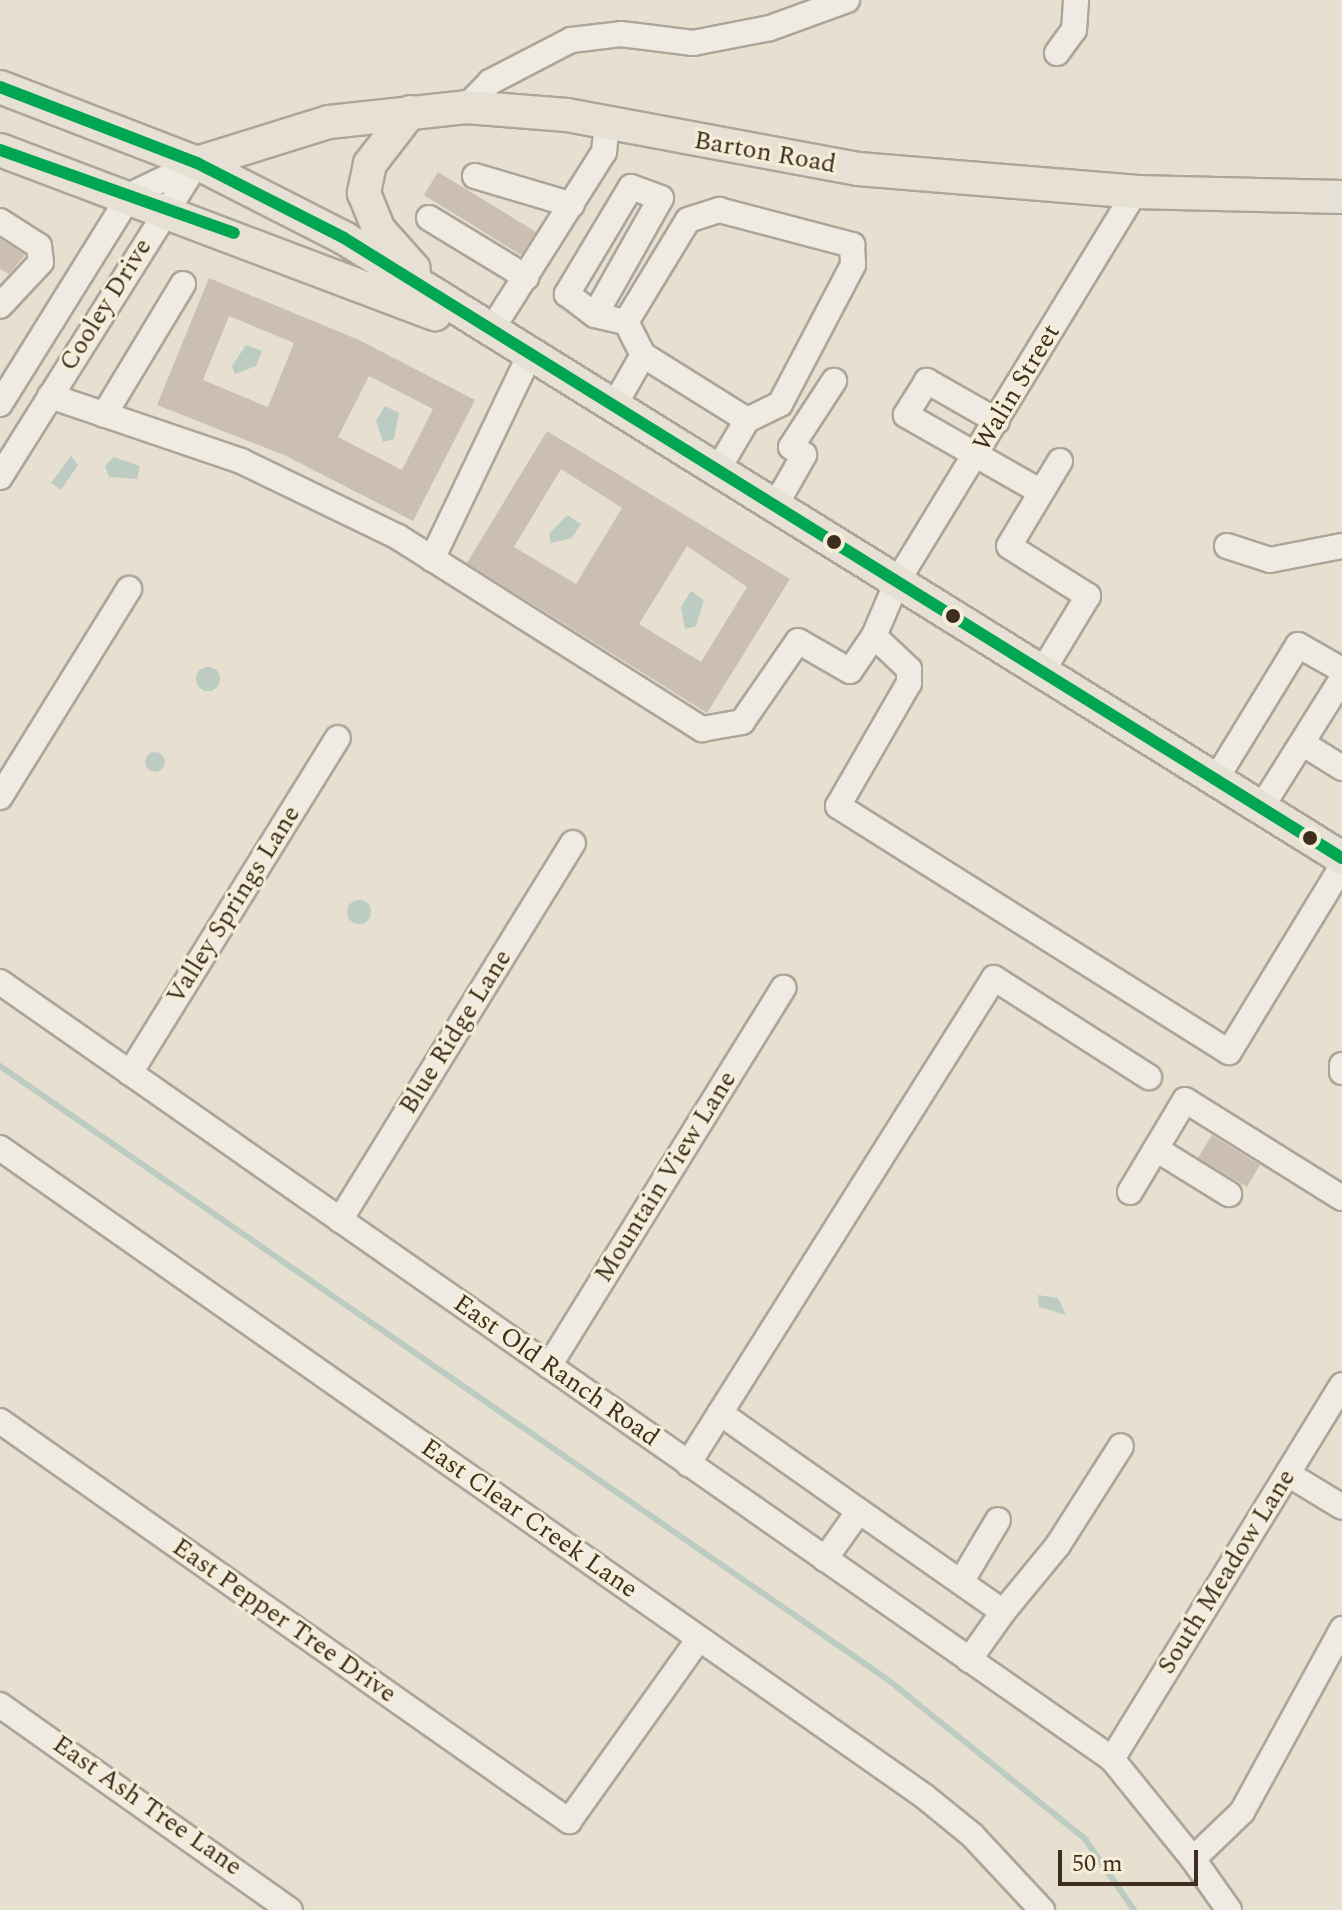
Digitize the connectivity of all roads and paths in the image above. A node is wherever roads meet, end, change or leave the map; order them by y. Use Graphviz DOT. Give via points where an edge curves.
graph roads {
  1 [pos="847,0"];
  2 [pos="1076,0"];
  3 [pos="1057,53"];
  4 [pos="0,87"];
  5 [pos="466,107"];
  6 [pos="410,112"];
  7 [pos="607,123"];
  8 [pos="0,150"];
  9 [pos="197,163"];
  10 [pos="475,176"];
  11 [pos="1135,192"];
  12 [pos="130,195"];
  13 [pos="1342,197"];
  14 [pos="572,205"];
  15 [pos="169,208"];
  16 [pos="429,218"];
  17 [pos="0,221"];
  18 [pos="526,277"];
  19 [pos="183,284"];
  20 [pos="436,296"];
  21 [pos="0,306"];
  22 [pos="595,315"];
  23 [pos="626,322"];
  24 [pos="492,329"];
  25 [pos="530,354"];
  26 [pos="643,355"];
  27 [pos="834,381"];
  28 [pos="50,396"];
  29 [pos="0,404"];
  30 [pos="614,406"];
  31 [pos="104,415"];
  32 [pos="747,420"];
  33 [pos="997,421"];
  34 [pos="976,454"];
  35 [pos="1060,461"];
  36 [pos="717,471"];
  37 [pos="0,477"];
  38 [pos="1041,492"];
  39 [pos="775,506"];
  40 [pos="1227,546"];
  41 [pos="1342,546"];
  42 [pos="432,559"];
  43 [pos="897,582"];
  44 [pos="129,589"];
  45 [pos="874,636"];
  46 [pos="1342,670"];
  47 [pos="1042,672"];
  48 [pos="1342,679"];
  49 [pos="338,738"];
  50 [pos="1302,743"];
  51 [pos="1342,768"];
  52 [pos="1216,779"];
  53 [pos="0,797"];
  54 [pos="1261,808"];
  55 [pos="573,843"];
  56 [pos="1342,858"];
  57 [pos="1342,866"];
  58 [pos="0,982"];
  59 [pos="783,988"];
  60 [pos="1342,1065"];
  61 [pos="1342,1072"];
  62 [pos="130,1073"];
  63 [pos="1149,1077"];
  64 [pos="0,1148"];
  65 [pos="1156,1149"];
  66 [pos="1130,1192"];
  67 [pos="1229,1194"];
  68 [pos="1342,1198"];
  69 [pos="340,1220"];
  70 [pos="549,1366"];
  71 [pos="1342,1385"];
  72 [pos="720,1413"];
  73 [pos="0,1421"];
  74 [pos="1121,1446"];
  75 [pos="688,1464"];
  76 [pos="1288,1474"];
  77 [pos="1342,1507"];
  78 [pos="859,1511"];
  79 [pos="998,1520"];
  80 [pos="825,1559"];
  81 [pos="961,1582"];
  82 [pos="1003,1612"];
  83 [pos="699,1639"];
  84 [pos="1338,1643"];
  85 [pos="969,1660"];
  86 [pos="0,1705"];
  87 [pos="1112,1759"];
  88 [pos="1193,1859"];
  89 [pos="290,1910"];
  90 [pos="1042,1910"];
  91 [pos="1229,1910"];
  1 -- 5 [label="street" via="770,28 693,43 621,34 571,40 490,82"];
  2 -- 3 [label="street" via="1074,30"];
  4 -- 9 [label="main road"];
  5 -- 6 [label="main road, Barton Road"];
  5 -- 7 [label="main road, Barton Road"];
  6 -- 9 [label="main road, Barton Road" via="329,122"];
  6 -- 20 [label="main road" via="370,164 364,193 379,230"];
  7 -- 11 [label="main road, Barton Road" via="858,169"];
  7 -- 14 [label="street" via="604,152"];
  8 -- 12 [label="main road"];
  9 -- 12 [label="street, Cooley Drive"];
  9 -- 15 [label="street, Cooley Drive"];
  9 -- 20 [label="main road"];
  10 -- 14 [label="street"];
  11 -- 13 [label="main road, Barton Road"];
  11 -- 33 [label="street, Walin Street"];
  12 -- 15 [label="main road"];
  12 -- 29 [label="street, Cooley Drive"];
  14 -- 18 [label="street"];
  15 -- 25 [label="main road"];
  15 -- 28 [label="street, Cooley Drive"];
  16 -- 18 [label="street"];
  17 -- 21 [label="street" via="39,246 41,262"];
  18 -- 24 [label="street"];
  19 -- 31 [label="street"];
  20 -- 24 [label="main road"];
  22 -- 22 [label="street" via="567,294 576,272 631,187 661,198"];
  22 -- 23 [label="street"];
  23 -- 26 [label="street"];
  23 -- 32 [label="street" via="688,220 719,210 852,245 853,265 780,404"];
  24 -- 25 [label="main road"];
  25 -- 30 [label="main road"];
  25 -- 42 [label="street"];
  26 -- 30 [label="street"];
  26 -- 32 [label="street"];
  27 -- 39 [label="street" via="791,447 804,455"];
  28 -- 31 [label="street"];
  28 -- 37 [label="street, Cooley Drive"];
  30 -- 36 [label="main road"];
  31 -- 42 [label="street" via="241,461"];
  32 -- 36 [label="street"];
  33 -- 34 [label="street, Walin Street"];
  33 -- 34 [label="street" via="927,381 906,415"];
  34 -- 38 [label="street"];
  34 -- 43 [label="street, Walin Street"];
  35 -- 38 [label="street"];
  36 -- 39 [label="main road"];
  38 -- 47 [label="street" via="1009,546 1088,596"];
  39 -- 43 [label="main road"];
  40 -- 41 [label="street" via="1270,560"];
  42 -- 45 [label="street, Walin Street" via="702,729 742,722 798,641 850,671"];
  43 -- 45 [label="street, Walin Street"];
  43 -- 47 [label="main road"];
  44 -- 53 [label="street"];
  45 -- 57 [label="street" via="909,669 909,683 838,806 1229,1052"];
  46 -- 52 [label="street" via="1298,645"];
  47 -- 52 [label="main road"];
  48 -- 50 [label="street"];
  49 -- 62 [label="street, Valley Springs Lane"];
  50 -- 51 [label="street"];
  50 -- 54 [label="street"];
  52 -- 54 [label="main road"];
  54 -- 56 [label="main road"];
  55 -- 69 [label="street, Blue Ridge Lane"];
  58 -- 62 [label="street, East Old Ranch Road"];
  59 -- 70 [label="street, Mountain View Lane"];
  60 -- 61 [label="street"];
  62 -- 69 [label="street, East Old Ranch Road"];
  63 -- 72 [label="street" via="994,978"];
  64 -- 83 [label="street, East Clear Creek Lane"];
  65 -- 66 [label="street"];
  65 -- 67 [label="street"];
  65 -- 68 [label="street" via="1185,1100"];
  69 -- 70 [label="street, East Old Ranch Road"];
  70 -- 75 [label="street, East Old Ranch Road"];
  71 -- 76 [label="street, South Meadow Lane"];
  72 -- 75 [label="street"];
  72 -- 78 [label="street"];
  73 -- 83 [label="street, East Pepper Tree Drive" via="569,1821"];
  74 -- 82 [label="street" via="1058,1545"];
  75 -- 80 [label="street, East Old Ranch Road"];
  76 -- 77 [label="street"];
  76 -- 87 [label="street, South Meadow Lane"];
  78 -- 80 [label="street"];
  78 -- 81 [label="street"];
  79 -- 81 [label="street"];
  80 -- 85 [label="street, East Old Ranch Road"];
  81 -- 82 [label="street"];
  82 -- 85 [label="street"];
  83 -- 90 [label="street, East Clear Creek Lane" via="924,1796 972,1835"];
  84 -- 88 [label="street" via="1242,1812"];
  85 -- 87 [label="street, East Old Ranch Road"];
  86 -- 89 [label="street, East Ash Tree Lane"];
  87 -- 88 [label="street, East Old Ranch Road"];
  88 -- 91 [label="street, East Old Ranch Road"];
}
